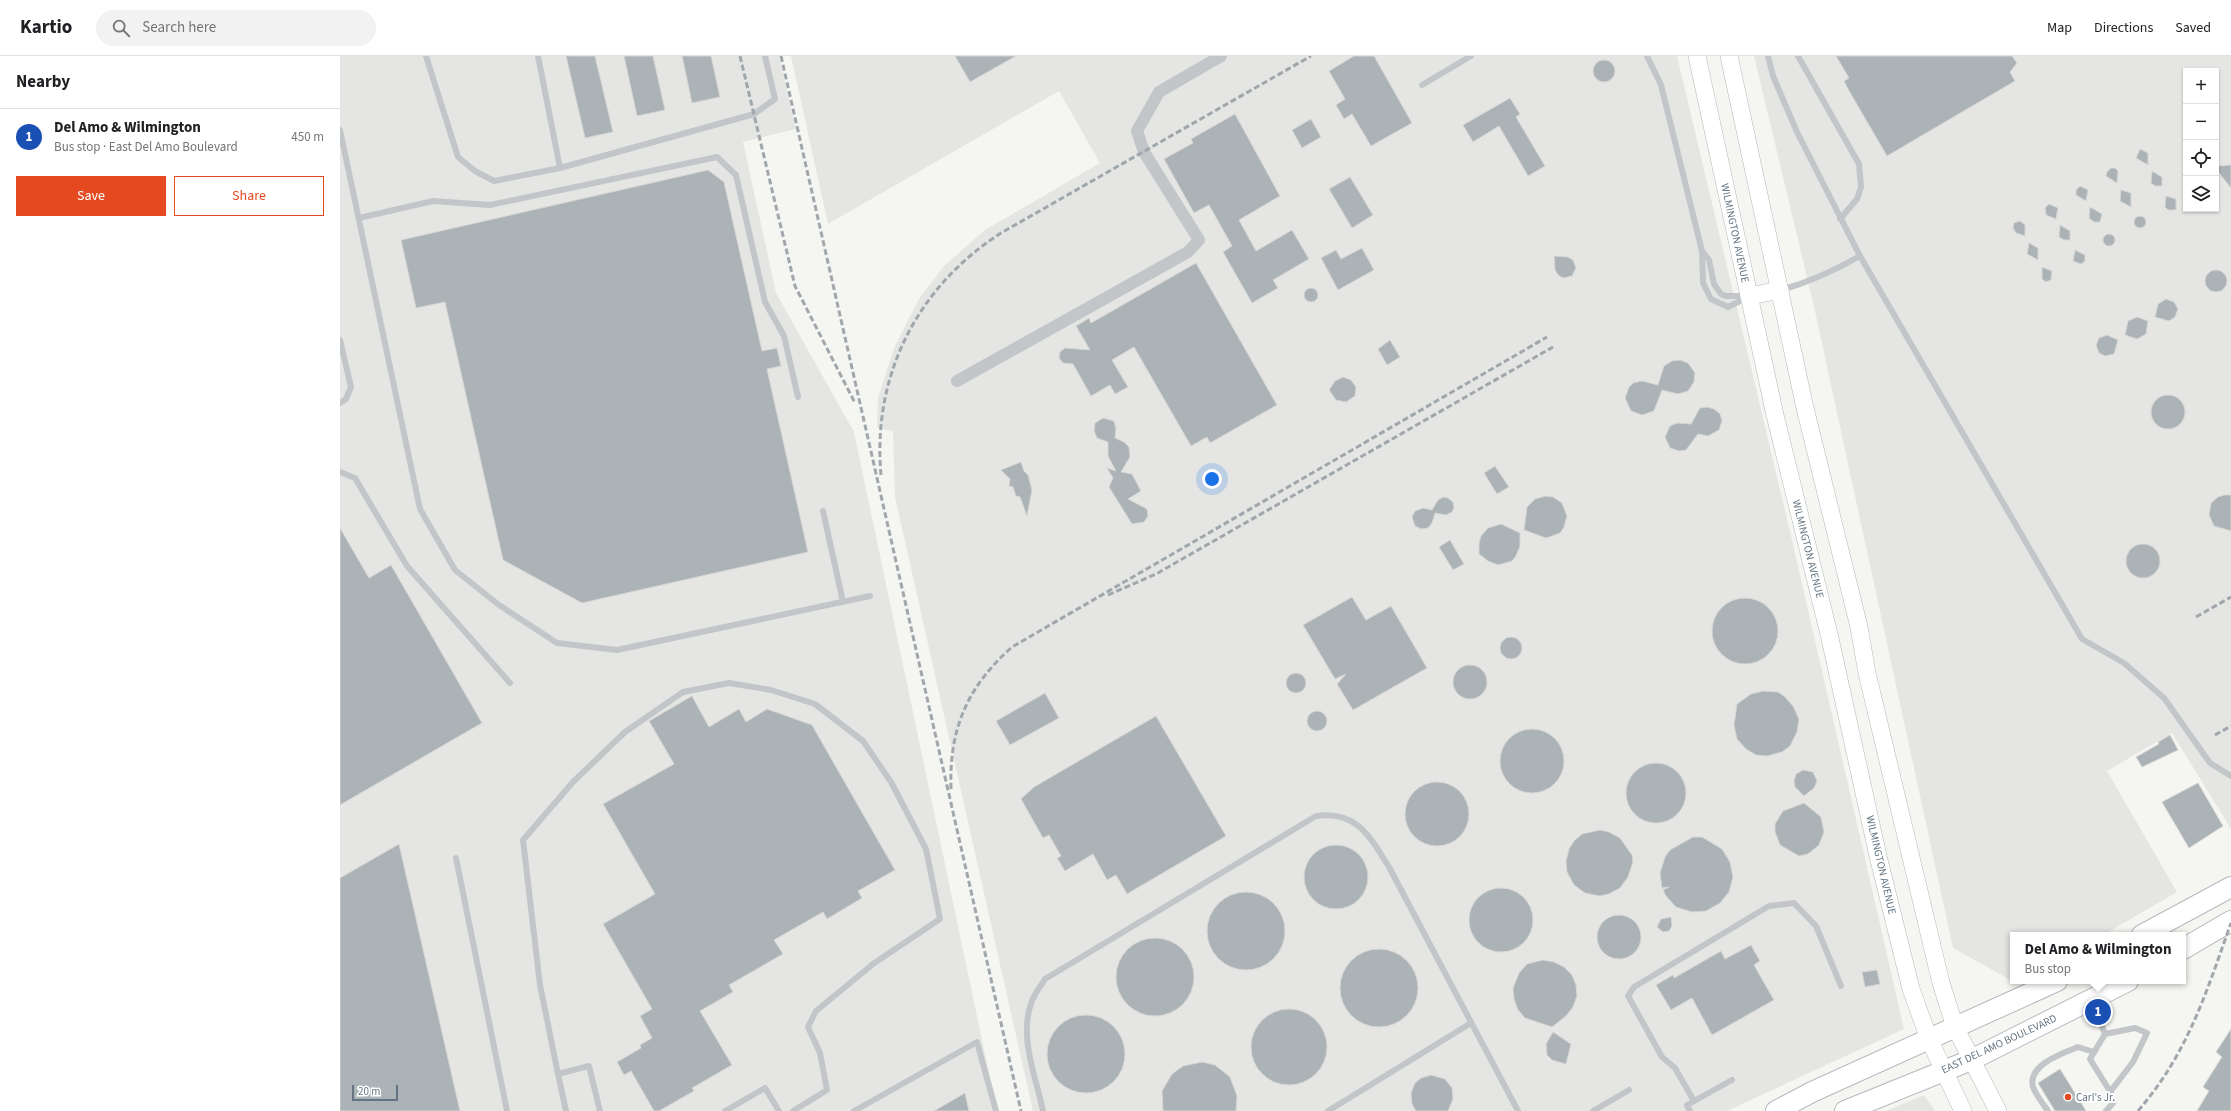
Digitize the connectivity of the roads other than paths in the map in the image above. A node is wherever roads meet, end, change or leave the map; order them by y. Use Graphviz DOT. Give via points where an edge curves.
graph roads {
  1 [pos="426,56"];
  2 [pos="538,56"];
  3 [pos="765,56"];
  4 [pos="1221,56"];
  5 [pos="1470,56"];
  6 [pos="1647,56"];
  7 [pos="1697,56"];
  8 [pos="1728,56"];
  9 [pos="1768,56"];
  10 [pos="1798,56"];
  11 [pos="1422,85"];
  12 [pos="340,130"];
  13 [pos="560,168"];
  14 [pos="359,218"];
  15 [pos="1840,220"];
  16 [pos="1702,251"];
  17 [pos="1860,256"];
  18 [pos="1780,290"];
  19 [pos="1749,296"];
  20 [pos="340,340"];
  21 [pos="957,381"];
  22 [pos="798,397"];
  23 [pos="340,403"];
  24 [pos="340,472"];
  25 [pos="823,511"];
  26 [pos="870,596"];
  27 [pos="843,602"];
  28 [pos="510,684"];
  29 [pos="2231,776"];
  30 [pos="456,858"];
  31 [pos="2231,887"];
  32 [pos="2231,921"];
  33 [pos="2148,932"];
  34 [pos="2186,947"];
  35 [pos="2050,984"];
  36 [pos="2122,984"];
  37 [pos="1841,986"];
  38 [pos="2091,1000"];
  39 [pos="1471,1023"];
  40 [pos="1955,1027"];
  41 [pos="2104,1034"];
  42 [pos="1929,1039"];
  43 [pos="2094,1052"];
  44 [pos="1971,1060"];
  45 [pos="1944,1071"];
  46 [pos="558,1074"];
  47 [pos="1732,1080"];
  48 [pos="1629,1090"];
  49 [pos="2111,1093"];
  50 [pos="1694,1101"];
  51 [pos="1332,1110"];
  52 [pos="507,1111"];
  53 [pos="566,1111"];
  54 [pos="600,1111"];
  55 [pos="725,1111"];
  56 [pos="779,1111"];
  57 [pos="794,1111"];
  58 [pos="854,1111"];
  59 [pos="996,1111"];
  60 [pos="1043,1111"];
  61 [pos="1518,1111"];
  62 [pos="1593,1111"];
  63 [pos="1690,1111"];
  64 [pos="1776,1111"];
  65 [pos="1845,1111"];
  66 [pos="1963,1111"];
  67 [pos="1998,1111"];
  68 [pos="2048,1111"];
  69 [pos="2106,1111"];
  1 -- 13 [label="lane" via="458,157 475,171 494,181"];
  2 -- 13 [label="lane"];
  3 -- 13 [label="lane" via="775,99 754,114"];
  4 -- 21 [label="street" via="1159,92 1138,131 1144,152 1199,240 1188,252"];
  5 -- 11 [label="lane"];
  6 -- 16 [label="lane" via="1661,85"];
  7 -- 19 [label="main road, WILMINGTON AVENUE"];
  8 -- 18 [label="main road"];
  9 -- 15 [label="lane" via="1784,103"];
  10 -- 15 [label="lane" via="1859,164 1861,186 1857,199"];
  12 -- 14 [label="lane"];
  14 -- 22 [label="lane" via="433,202 490,205 717,158 736,175 765,302 784,336"];
  14 -- 27 [label="lane" via="420,509 455,570 499,605 557,643 617,650"];
  15 -- 17 [label="lane"];
  16 -- 19 [label="lane" via="1709,260 1714,284 1720,294"];
  16 -- 19 [label="lane" via="1703,283 1711,299 1728,308"];
  17 -- 18 [label="lane" via="1809,282"];
  17 -- 29 [label="lane" via="2082,639 2124,662 2164,698 2210,763"];
  18 -- 19 [label="main road"];
  18 -- 40 [label="main road" via="1908,849 1941,984"];
  19 -- 42 [label="main road, WILMINGTON AVENUE" via="1775,415 1829,634 1878,856 1911,989"];
  20 -- 23 [label="lane" via="350,387 346,399"];
  24 -- 28 [label="lane" via="355,478 407,566"];
  25 -- 27 [label="lane"];
  26 -- 27 [label="lane"];
  30 -- 52 [label="lane"];
  31 -- 33 [label="main road"];
  32 -- 34 [label="main road"];
  35 -- 40 [label="main road"];
  36 -- 38 [label="main road, EAST DEL AMO BOULEVARD"];
  37 -- 50 [label="lane" via="1816,926 1794,903 1769,906 1634,986 1628,996 1662,1057 1675,1068"];
  38 -- 41 [label="lane"];
  38 -- 44 [label="main road, EAST DEL AMO BOULEVARD"];
  39 -- 51 [label="lane"];
  39 -- 60 [label="lane" via="1389,867 1373,842 1346,817 1331,814 1316,816 1045,979 1032,1001 1027,1024 1027,1039"];
  39 -- 61 [label="lane"];
  40 -- 42 [label="main road"];
  40 -- 44 [label="main road"];
  41 -- 43 [label="lane"];
  41 -- 49 [label="lane" via="2135,1028 2147,1033 2133,1062"];
  42 -- 45 [label="main road, WILMINGTON AVENUE"];
  42 -- 64 [label="main road"];
  43 -- 49 [label="lane" via="2090,1059"];
  43 -- 68 [label="lane" via="2078,1047 2038,1068 2032,1081"];
  44 -- 45 [label="main road, EAST DEL AMO BOULEVARD"];
  44 -- 67 [label="main road"];
  45 -- 65 [label="main road, EAST DEL AMO BOULEVARD"];
  45 -- 66 [label="main road, WILMINGTON AVENUE"];
  46 -- 53 [label="lane"];
  46 -- 54 [label="lane" via="589,1066"];
  46 -- 57 [label="lane" via="540,985 523,840 573,782 625,732 683,692 729,683 771,690 816,704 863,741 891,782 926,849 940,920 873,964 816,1011 808,1027 820,1053 827,1090"];
  47 -- 50 [label="lane"];
  48 -- 62 [label="lane"];
  49 -- 69 [label="lane" via="2113,1103"];
  50 -- 63 [label="lane" via="1687,1105"];
  55 -- 56 [label="lane" via="765,1088"];
  58 -- 59 [label="lane" via="977,1042"];
}
